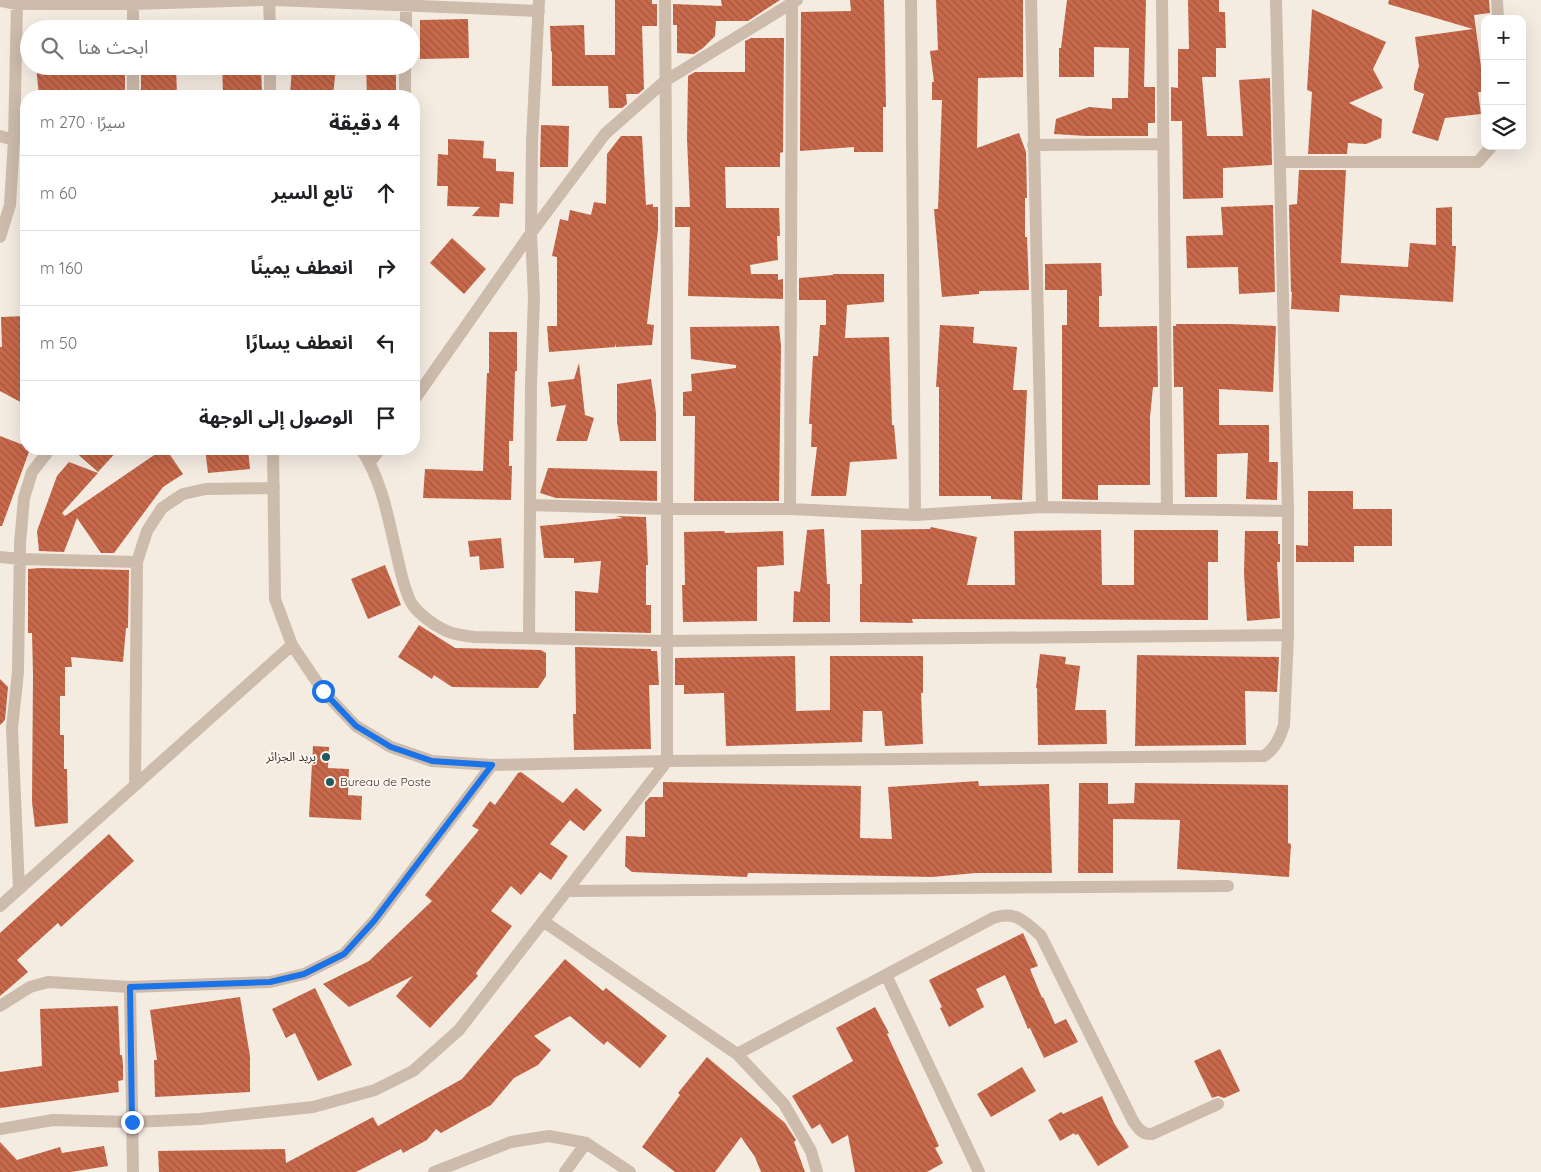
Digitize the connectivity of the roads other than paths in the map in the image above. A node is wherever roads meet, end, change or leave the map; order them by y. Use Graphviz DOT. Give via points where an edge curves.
graph roads {
  1 [pos="263,0"];
  2 [pos="269,0"];
  3 [pos="274,0"];
  4 [pos="665,0"];
  5 [pos="911,0"];
  6 [pos="1031,0"];
  7 [pos="1162,0"];
  8 [pos="1276,0"];
  9 [pos="1498,0"];
  10 [pos="0,1"];
  11 [pos="133,2"];
  12 [pos="406,2"];
  13 [pos="794,2"];
  14 [pos="17,4"];
  15 [pos="539,6"];
  16 [pos="1498,15"];
  17 [pos="133,20"];
  18 [pos="270,20"];
  19 [pos="406,20"];
  20 [pos="133,75"];
  21 [pos="270,75"];
  22 [pos="406,75"];
  23 [pos="665,81"];
  24 [pos="133,90"];
  25 [pos="270,90"];
  26 [pos="405,90"];
  27 [pos="0,136"];
  28 [pos="14,140"];
  29 [pos="1163,144"];
  30 [pos="1033,145"];
  31 [pos="1488,150"];
  32 [pos="1280,162"];
  33 [pos="531,233"];
  34 [pos="0,237"];
  35 [pos="420,391"];
  36 [pos="45,455"];
  37 [pos="273,455"];
  38 [pos="365,455"];
  39 [pos="375,455"];
  40 [pos="370,462"];
  41 [pos="274,488"];
  42 [pos="530,505"];
  43 [pos="1042,507"];
  44 [pos="667,508"];
  45 [pos="790,509"];
  46 [pos="1167,509"];
  47 [pos="1288,510"];
  48 [pos="915,515"];
  49 [pos="7,560"];
  50 [pos="137,562"];
  51 [pos="1288,635"];
  52 [pos="529,638"];
  53 [pos="667,641"];
  54 [pos="292,645"];
  55 [pos="12,728"];
  56 [pos="0,739"];
  57 [pos="667,761"];
  58 [pos="492,765"];
  59 [pos="135,785"];
  60 [pos="1228,886"];
  61 [pos="19,888"];
  62 [pos="566,891"];
  63 [pos="0,906"];
  64 [pos="543,921"];
  65 [pos="886,975"];
  66 [pos="130,987"];
  67 [pos="0,1006"];
  68 [pos="737,1054"];
  69 [pos="1218,1104"];
  70 [pos="132,1122"];
  71 [pos="0,1129"];
  72 [pos="586,1143"];
  73 [pos="133,1172"];
  74 [pos="434,1172"];
  75 [pos="564,1172"];
  76 [pos="630,1172"];
  77 [pos="817,1172"];
  78 [pos="979,1172"];
  1 -- 11 [label="street"];
  2 -- 18 [label="street"];
  3 -- 12 [label="street"];
  4 -- 23 [label="street"];
  5 -- 48 [label="street"];
  6 -- 30 [label="street"];
  7 -- 29 [label="street"];
  8 -- 32 [label="street"];
  9 -- 16 [label="street"];
  10 -- 14 [label="street"];
  11 -- 14 [label="street"];
  11 -- 17 [label="street"];
  12 -- 15 [label="street"];
  12 -- 19 [label="street"];
  13 -- 23 [label="street"];
  13 -- 45 [label="street"];
  14 -- 28 [label="street"];
  15 -- 33 [label="street"];
  20 -- 24 [label="street"];
  21 -- 25 [label="street"];
  22 -- 26 [label="street"];
  23 -- 33 [label="street" via="605,134"];
  23 -- 44 [label="street"];
  27 -- 28 [label="street"];
  28 -- 34 [label="street" via="10,205"];
  29 -- 30 [label="street"];
  29 -- 46 [label="street"];
  30 -- 43 [label="street"];
  31 -- 32 [label="street" via="1478,162"];
  32 -- 47 [label="street"];
  33 -- 35 [label="street"];
  33 -- 42 [label="street" via="534,297"];
  36 -- 49 [label="street" via="32,472"];
  37 -- 41 [label="street"];
  38 -- 40 [label="street"];
  39 -- 40 [label="street"];
  40 -- 52 [label="street" via="412,604 428,620 450,633"];
  41 -- 50 [label="street" via="206,489 183,494 162,508 146,531"];
  41 -- 54 [label="street" via="275,599"];
  42 -- 44 [label="street"];
  42 -- 52 [label="street"];
  43 -- 46 [label="street"];
  43 -- 48 [label="street"];
  44 -- 45 [label="street"];
  44 -- 53 [label="street"];
  45 -- 48 [label="street"];
  46 -- 47 [label="street"];
  47 -- 51 [label="street"];
  49 -- 50 [label="street"];
  49 -- 55 [label="street" via="18,672"];
  50 -- 59 [label="street"];
  51 -- 53 [label="street"];
  51 -- 57 [label="street" via="1284,725 1280,738 1264,756"];
  52 -- 53 [label="street"];
  53 -- 57 [label="street"];
  54 -- 58 [label="street" via="323,691 356,726 391,747 432,761"];
  54 -- 59 [label="street"];
  55 -- 56 [label="street"];
  55 -- 61 [label="street"];
  57 -- 58 [label="street"];
  57 -- 62 [label="street"];
  58 -- 66 [label="street" via="374,921 344,954 304,974 270,982"];
  59 -- 61 [label="street"];
  60 -- 62 [label="street"];
  61 -- 63 [label="street"];
  62 -- 64 [label="street"];
  64 -- 68 [label="street"];
  64 -- 70 [label="street" via="459,1030 413,1071 375,1090 313,1107 200,1119"];
  65 -- 68 [label="street"];
  65 -- 69 [label="street" via="993,918 1013,915 1024,920 1041,936 1133,1121 1141,1131 1152,1134"];
  65 -- 78 [label="street"];
  66 -- 67 [label="street" via="48,982 30,987"];
  66 -- 70 [label="street"];
  68 -- 77 [label="street" via="784,1104 811,1150"];
  70 -- 71 [label="street" via="53,1120"];
  70 -- 73 [label="street"];
  72 -- 74 [label="street" via="549,1136 511,1142"];
  72 -- 75 [label="street"];
  72 -- 76 [label="street"];
}
